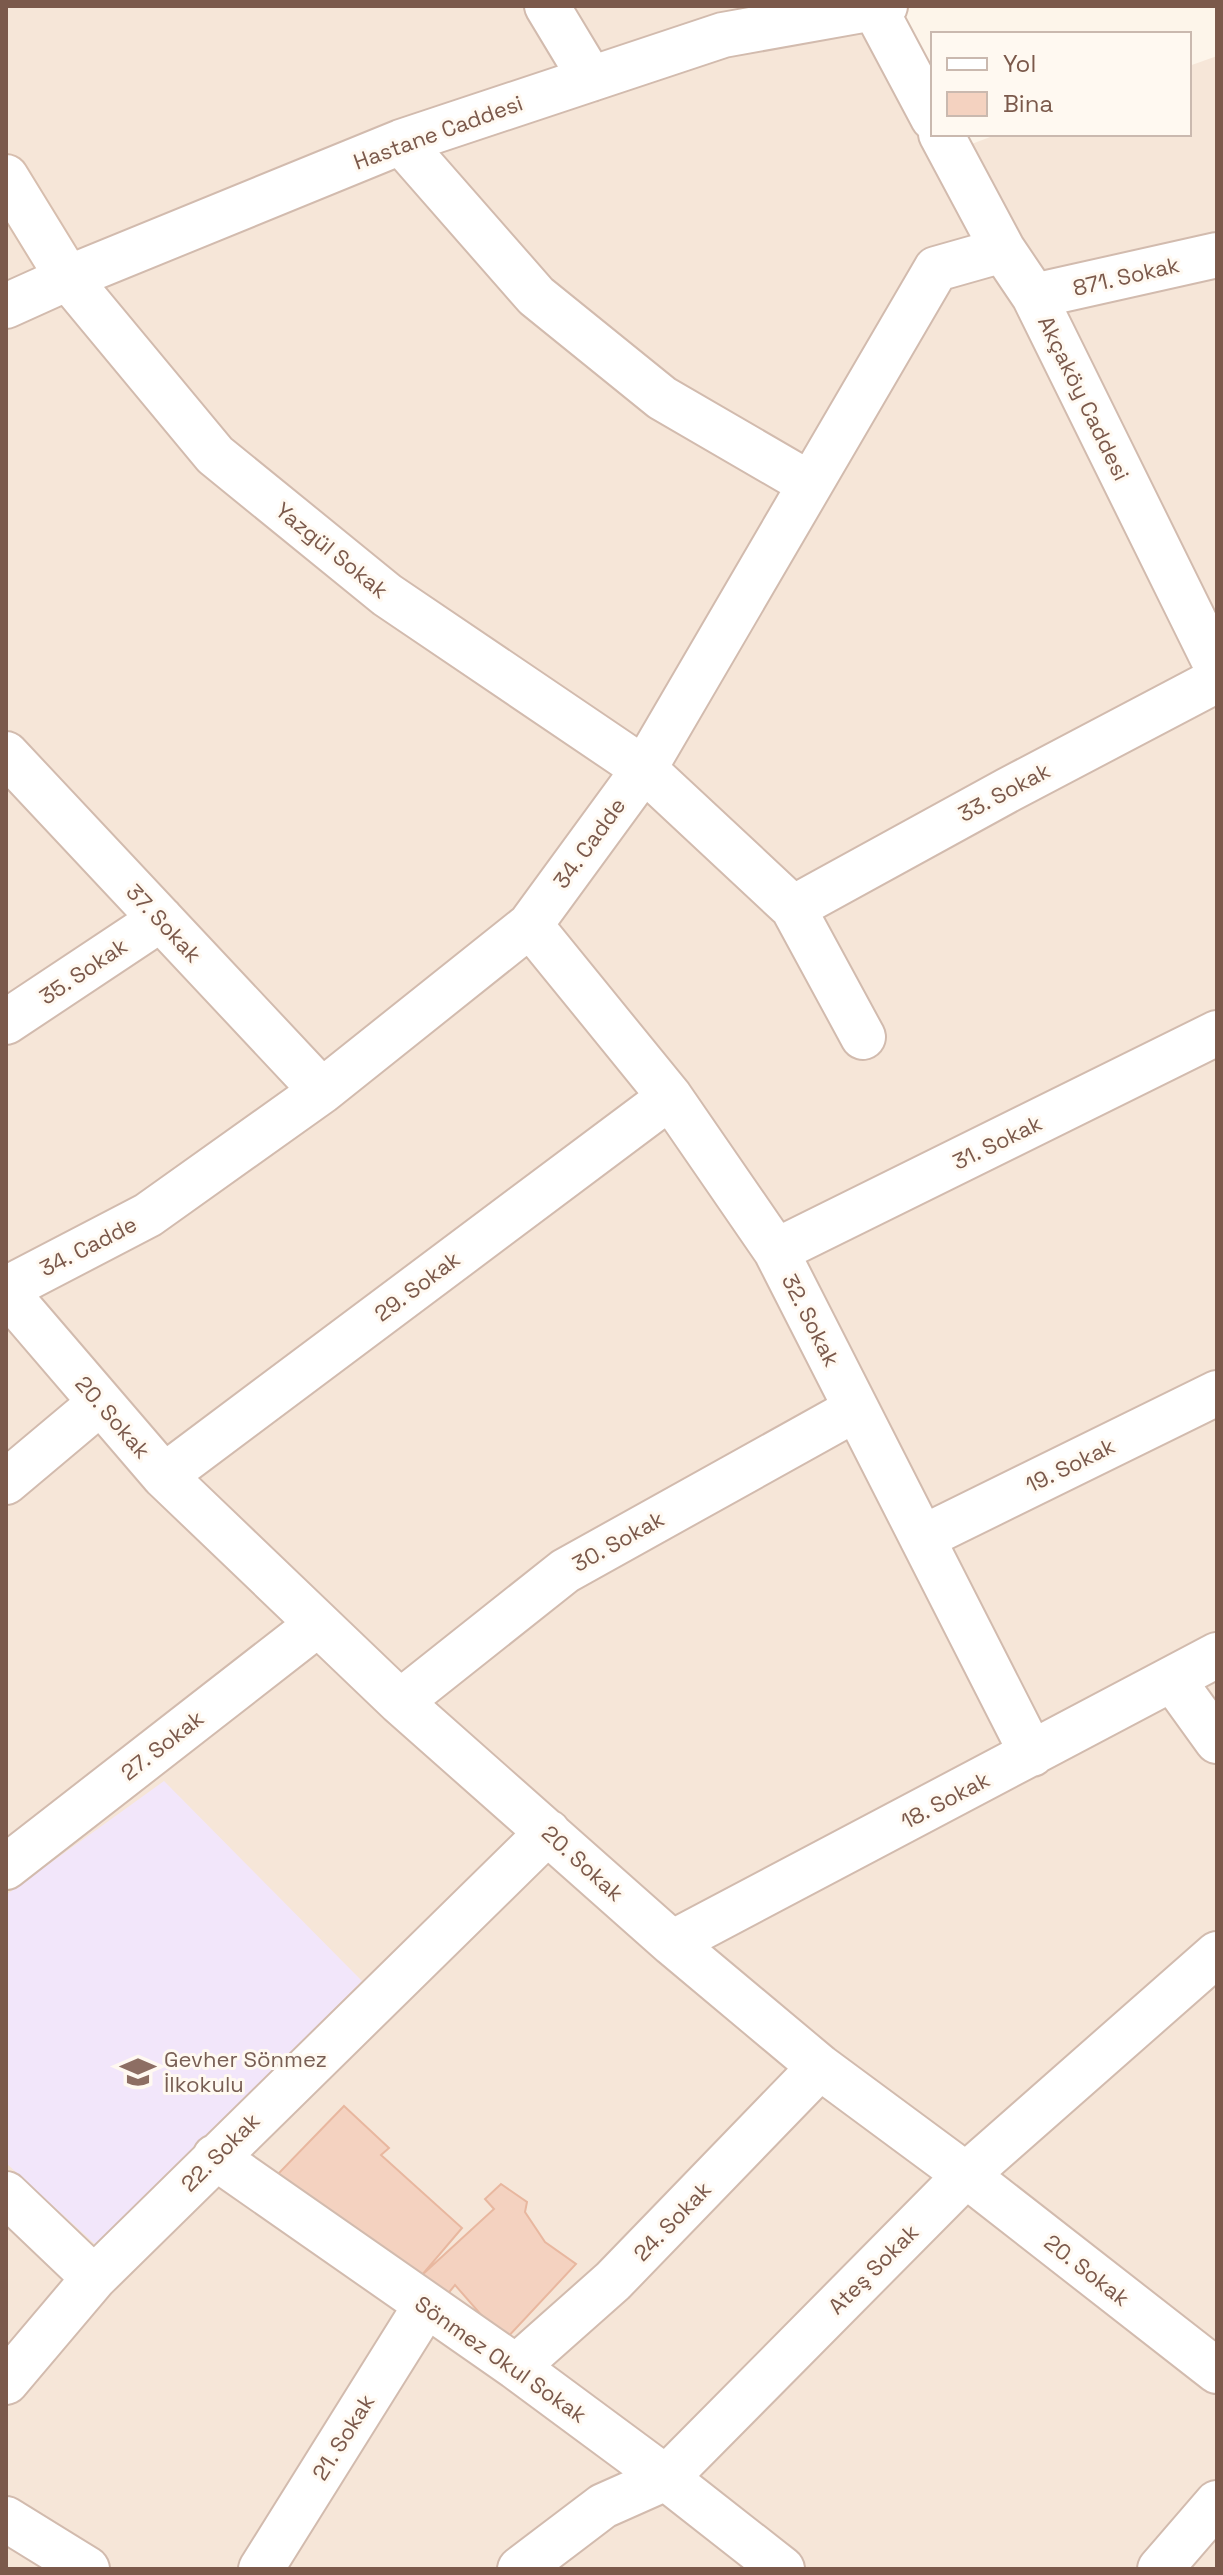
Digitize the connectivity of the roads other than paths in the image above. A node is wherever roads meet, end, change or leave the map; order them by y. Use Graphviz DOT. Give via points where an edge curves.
graph roads {
  1 [pos="547,6"];
  2 [pos="880,7"];
  3 [pos="828,11"];
  4 [pos="591,79"];
  5 [pos="931,114"];
  6 [pos="942,136"];
  7 [pos="401,142"];
  8 [pos="6,177"];
  9 [pos="1003,250"];
  10 [pos="1217,255"];
  11 [pos="68,278"];
  12 [pos="1034,296"];
  13 [pos="6,306"];
  14 [pos="810,484"];
  15 [pos="1217,667"];
  16 [pos="1217,680"];
  17 [pos="6,754"];
  18 [pos="644,769"];
  19 [pos="793,908"];
  20 [pos="161,919"];
  21 [pos="530,925"];
  22 [pos="6,1022"];
  23 [pos="1217,1033"];
  24 [pos="863,1037"];
  25 [pos="322,1091"];
  26 [pos="670,1097"];
  27 [pos="776,1251"];
  28 [pos="6,1290"];
  29 [pos="1217,1393"];
  30 [pos="100,1403"];
  31 [pos="856,1409"];
  32 [pos="164,1476"];
  33 [pos="6,1482"];
  34 [pos="922,1538"];
  35 [pos="318,1624"];
  36 [pos="1217,1655"];
  37 [pos="1173,1680"];
  38 [pos="400,1702"];
  39 [pos="1217,1741"];
  40 [pos="1032,1754"];
  41 [pos="548,1832"];
  42 [pos="6,1867"];
  43 [pos="672,1943"];
  44 [pos="1217,1954"];
  45 [pos="820,2067"];
  46 [pos="215,2157"];
  47 [pos="966,2175"];
  48 [pos="6,2194"];
  49 [pos="94,2278"];
  50 [pos="426,2305"];
  51 [pos="516,2367"];
  52 [pos="1217,2371"];
  53 [pos="6,2382"];
  54 [pos="666,2478"];
  55 [pos="1217,2503"];
  56 [pos="6,2519"];
  57 [pos="87,2569"];
  58 [pos="261,2569"];
  59 [pos="520,2569"];
  60 [pos="782,2569"];
  61 [pos="1160,2569"];
  1 -- 4 [label="street"];
  2 -- 3 [label="street, Hastane Caddesi"];
  2 -- 5 [label="street"];
  3 -- 4 [label="street, Hastane Caddesi" via="723,35"];
  4 -- 7 [label="street, Hastane Caddesi"];
  6 -- 9 [label="street, Akçaköy Caddesi"];
  7 -- 11 [label="street, Hastane Caddesi"];
  7 -- 14 [label="street" via="536,296 662,398"];
  8 -- 11 [label="street, Yazgül Sokak"];
  9 -- 12 [label="street, Akçaköy Caddesi"];
  9 -- 14 [label="street, 34. Cadde" via="936,269"];
  10 -- 12 [label="street, 871. Sokak"];
  11 -- 13 [label="street, Hastane Caddesi"];
  11 -- 18 [label="street, Yazgül Sokak" via="215,455 387,595"];
  12 -- 15 [label="street, Akçaköy Caddesi"];
  14 -- 18 [label="street, 34. Cadde"];
  16 -- 19 [label="street, 33. Sokak"];
  17 -- 20 [label="street, 37. Sokak"];
  18 -- 19 [label="street"];
  18 -- 21 [label="street, 34. Cadde"];
  19 -- 24 [label="street"];
  20 -- 22 [label="street, 35. Sokak"];
  20 -- 25 [label="street, 37. Sokak"];
  21 -- 25 [label="street, 34. Cadde"];
  21 -- 26 [label="street, 32. Sokak"];
  23 -- 27 [label="street, 31. Sokak"];
  25 -- 28 [label="street, 34. Cadde" via="148,1215"];
  26 -- 27 [label="street, 32. Sokak"];
  26 -- 32 [label="street, 29. Sokak"];
  27 -- 31 [label="street, 32. Sokak"];
  28 -- 30 [label="street, 20. Sokak"];
  29 -- 34 [label="street, 19. Sokak"];
  30 -- 32 [label="street, 20. Sokak"];
  30 -- 33 [label="street"];
  31 -- 34 [label="street, 32. Sokak"];
  31 -- 38 [label="street, 30. Sokak" via="565,1571"];
  32 -- 35 [label="street, 20. Sokak"];
  34 -- 40 [label="street, 32. Sokak"];
  35 -- 38 [label="street, 20. Sokak"];
  35 -- 42 [label="street, 27. Sokak"];
  36 -- 37 [label="street, 18. Sokak"];
  37 -- 39 [label="street"];
  37 -- 40 [label="street, 18. Sokak"];
  38 -- 41 [label="street, 20. Sokak"];
  40 -- 43 [label="street, 18. Sokak"];
  41 -- 43 [label="street, 20. Sokak"];
  41 -- 46 [label="street, 22. Sokak"];
  43 -- 45 [label="street, 20. Sokak"];
  44 -- 47 [label="street, Ateş Sokak"];
  45 -- 47 [label="street, 20. Sokak"];
  45 -- 51 [label="street, 24. Sokak" via="613,2281"];
  46 -- 49 [label="street, 22. Sokak"];
  46 -- 50 [label="street, Sönmez Okul Sokak"];
  47 -- 52 [label="street, 20. Sokak"];
  47 -- 54 [label="street, Ateş Sokak"];
  48 -- 49 [label="street"];
  49 -- 53 [label="street, 22. Sokak"];
  50 -- 51 [label="street, Sönmez Okul Sokak"];
  50 -- 58 [label="street, 21. Sokak"];
  51 -- 54 [label="street, Sönmez Okul Sokak"];
  54 -- 59 [label="street, Ateş Sokak" via="603,2506"];
  54 -- 60 [label="street, Sönmez Okul Sokak"];
  55 -- 61 [label="street"];
  56 -- 57 [label="street"];
}
